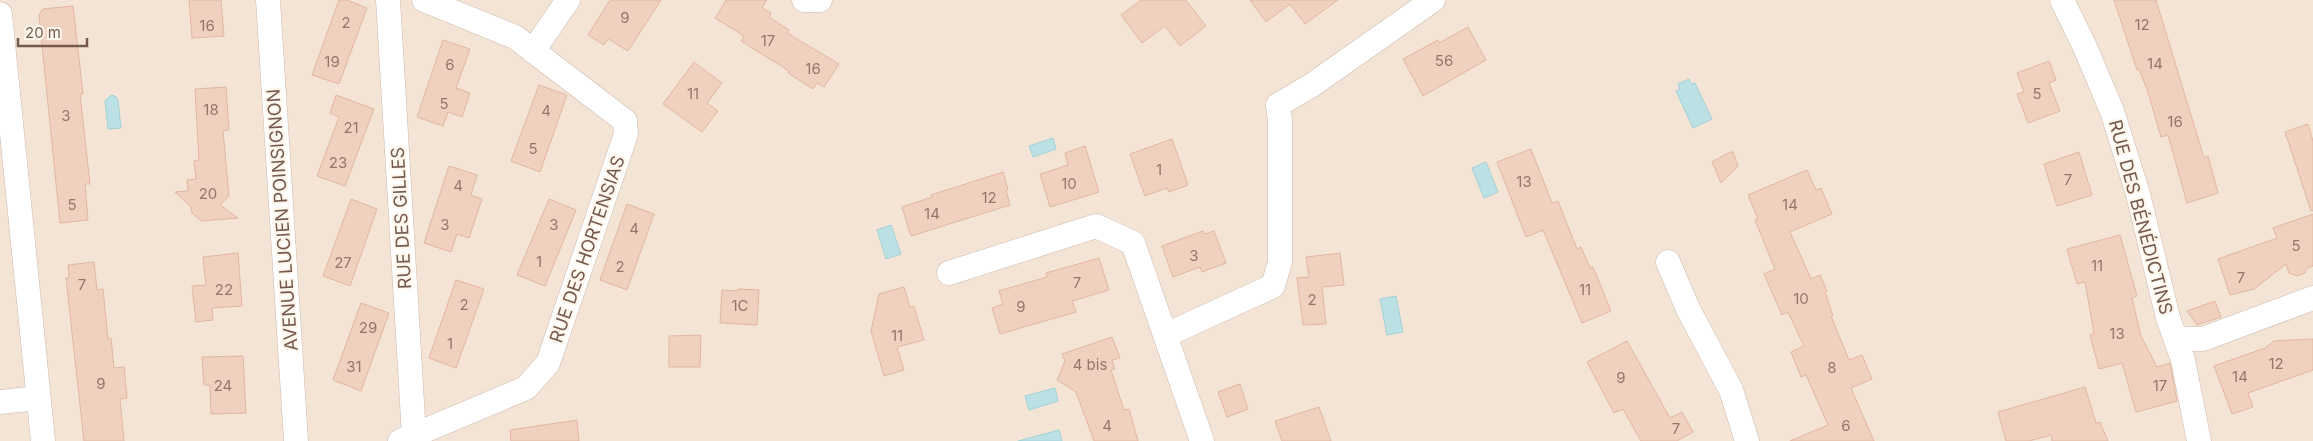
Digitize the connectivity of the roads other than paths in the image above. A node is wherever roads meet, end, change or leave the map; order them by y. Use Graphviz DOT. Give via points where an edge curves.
graph roads {
  1 [pos="1,0"];
  2 [pos="268,0"];
  3 [pos="388,0"];
  4 [pos="424,0"];
  5 [pos="568,0"];
  6 [pos="804,0"];
  7 [pos="820,0"];
  8 [pos="1433,0"];
  9 [pos="2062,0"];
  10 [pos="0,6"];
  11 [pos="0,14"];
  12 [pos="533,51"];
  13 [pos="10,205"];
  14 [pos="1668,262"];
  15 [pos="949,273"];
  16 [pos="2313,298"];
  17 [pos="1166,336"];
  18 [pos="2176,339"];
  19 [pos="38,398"];
  20 [pos="0,402"];
  21 [pos="407,438"];
  22 [pos="43,441"];
  23 [pos="296,441"];
  24 [pos="1202,441"];
  25 [pos="1747,441"];
  26 [pos="2199,441"];
  1 -- 10 [label="street"];
  2 -- 23 [label="street, AVENUE LUCIEN POINSIGNON"];
  3 -- 21 [label="street, RUE DES GILLES"];
  4 -- 12 [label="street" via="515,37"];
  5 -- 12 [label="street"];
  6 -- 7 [label="street"];
  8 -- 17 [label="street" via="1312,86 1278,105 1280,262 1273,286"];
  9 -- 18 [label="street, RUE DES BÉNÉDICTINS" via="2112,111 2138,194"];
  11 -- 13 [label="street"];
  12 -- 21 [label="street, RUE DES HORTENSIAS" via="625,121 626,134 548,363 526,388"];
  13 -- 19 [label="street"];
  14 -- 25 [label="street" via="1688,310 1731,390"];
  15 -- 17 [label="street" via="1096,226 1133,243"];
  16 -- 18 [label="street" via="2203,339"];
  17 -- 24 [label="street"];
  18 -- 26 [label="street, RUE DES BÉNÉDICTINS"];
  19 -- 20 [label="street"];
  19 -- 22 [label="street"];
}
